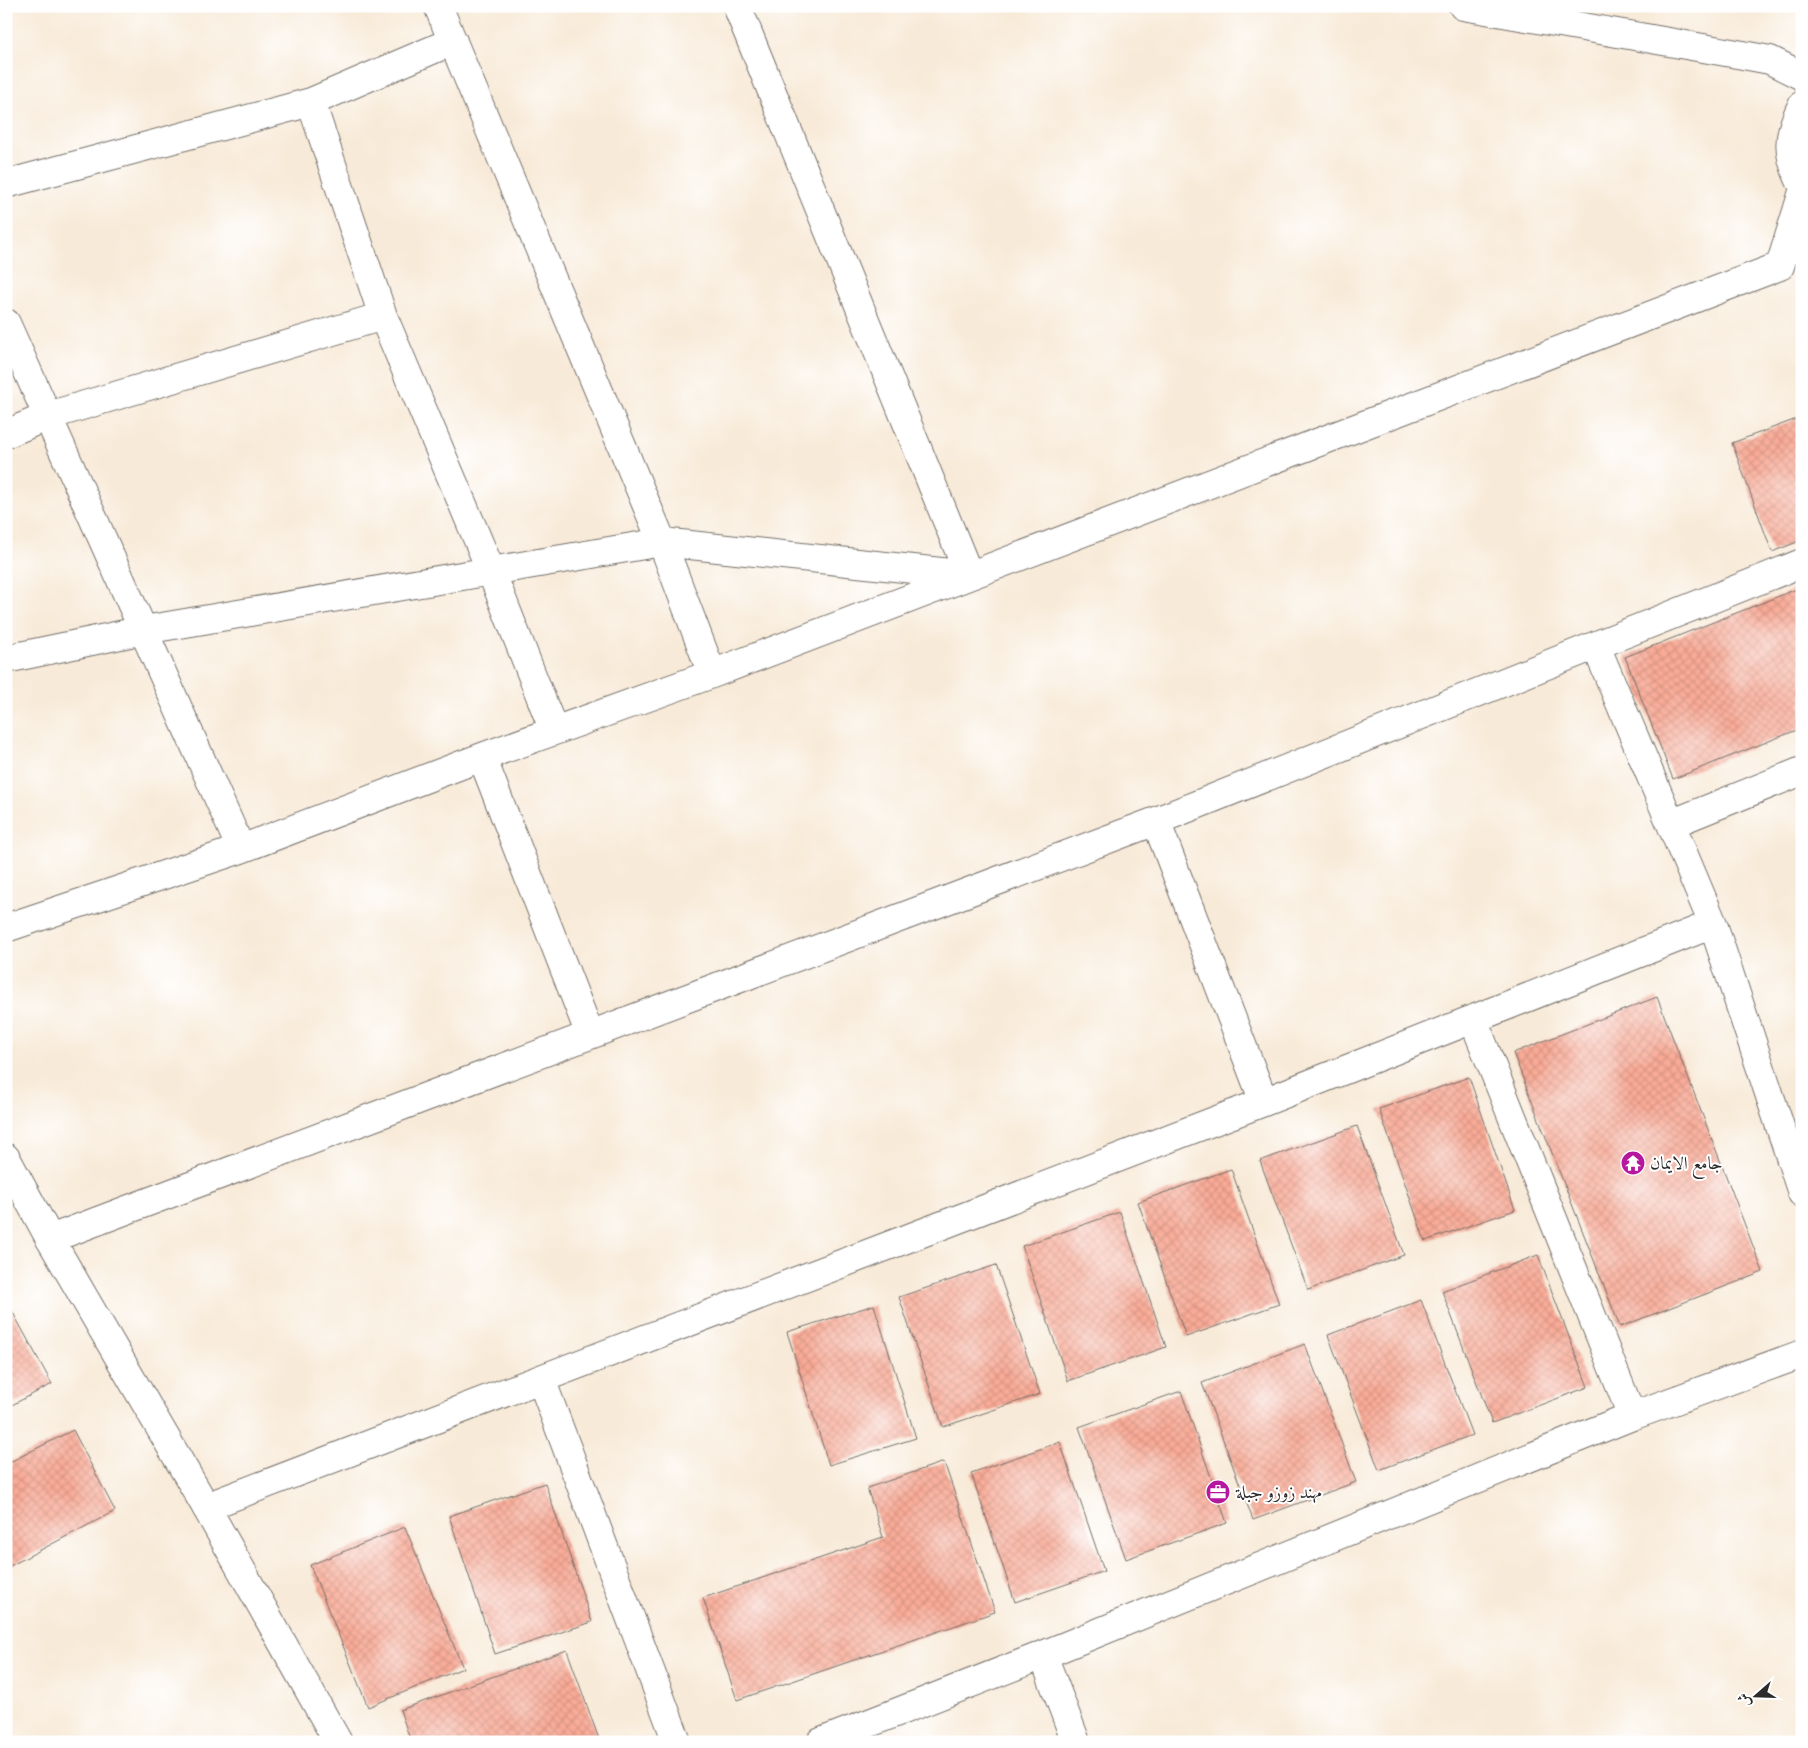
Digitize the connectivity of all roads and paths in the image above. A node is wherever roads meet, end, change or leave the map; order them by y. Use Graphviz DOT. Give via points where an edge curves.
graph roads {
  1 [pos="438,6"];
  2 [pos="738,6"];
  3 [pos="1463,6"];
  4 [pos="453,42"];
  5 [pos="1802,76"];
  6 [pos="311,102"];
  7 [pos="1802,105"];
  8 [pos="6,184"];
  9 [pos="1802,184"];
  10 [pos="1802,195"];
  11 [pos="383,316"];
  12 [pos="6,323"];
  13 [pos="48,416"];
  14 [pos="6,434"];
  15 [pos="662,542"];
  16 [pos="1802,563"];
  17 [pos="491,571"];
  18 [pos="969,575"];
  19 [pos="144,630"];
  20 [pos="1596,646"];
  21 [pos="6,659"];
  22 [pos="712,674"];
  23 [pos="554,730"];
  24 [pos="482,757"];
  25 [pos="1802,771"];
  26 [pos="1156,821"];
  27 [pos="1671,824"];
  28 [pos="241,849"];
  29 [pos="1713,924"];
  30 [pos="6,928"];
  31 [pos="1473,1019"];
  32 [pos="590,1035"];
  33 [pos="1264,1102"];
  34 [pos="6,1158"];
  35 [pos="1802,1193"];
  36 [pos="50,1239"];
  37 [pos="1802,1354"];
  38 [pos="541,1379"];
  39 [pos="1632,1416"];
  40 [pos="206,1507"];
  41 [pos="1043,1655"];
  42 [pos="338,1742"];
  43 [pos="677,1742"];
  44 [pos="821,1742"];
  45 [pos="1076,1742"];
  1 -- 4 [label="street"];
  2 -- 18 [label="street"];
  3 -- 5 [label="street" via="1761,58"];
  4 -- 6 [label="street"];
  4 -- 15 [label="street"];
  6 -- 8 [label="street"];
  6 -- 11 [label="street"];
  7 -- 9 [label="street" via="1793,123 1790,146 1794,168"];
  10 -- 18 [label="street" via="1780,266"];
  11 -- 13 [label="street"];
  11 -- 17 [label="street"];
  12 -- 13 [label="street"];
  13 -- 14 [label="street"];
  13 -- 19 [label="street"];
  15 -- 17 [label="street"];
  15 -- 18 [label="street"];
  15 -- 22 [label="street"];
  16 -- 20 [label="street"];
  17 -- 19 [label="street"];
  17 -- 23 [label="street"];
  18 -- 22 [label="street"];
  19 -- 21 [label="street"];
  19 -- 28 [label="street"];
  20 -- 26 [label="street"];
  20 -- 27 [label="street"];
  22 -- 23 [label="street"];
  23 -- 24 [label="street"];
  24 -- 28 [label="street"];
  24 -- 32 [label="street"];
  25 -- 27 [label="street"];
  26 -- 32 [label="street"];
  26 -- 33 [label="street"];
  27 -- 29 [label="street"];
  28 -- 30 [label="street"];
  29 -- 31 [label="street"];
  29 -- 35 [label="street"];
  31 -- 33 [label="street"];
  31 -- 39 [label="street"];
  32 -- 36 [label="street"];
  33 -- 38 [label="street"];
  34 -- 36 [label="street"];
  36 -- 40 [label="street"];
  37 -- 39 [label="street"];
  38 -- 40 [label="street"];
  38 -- 43 [label="street"];
  39 -- 41 [label="street"];
  40 -- 42 [label="street"];
  41 -- 44 [label="street"];
  41 -- 45 [label="street"];
}
